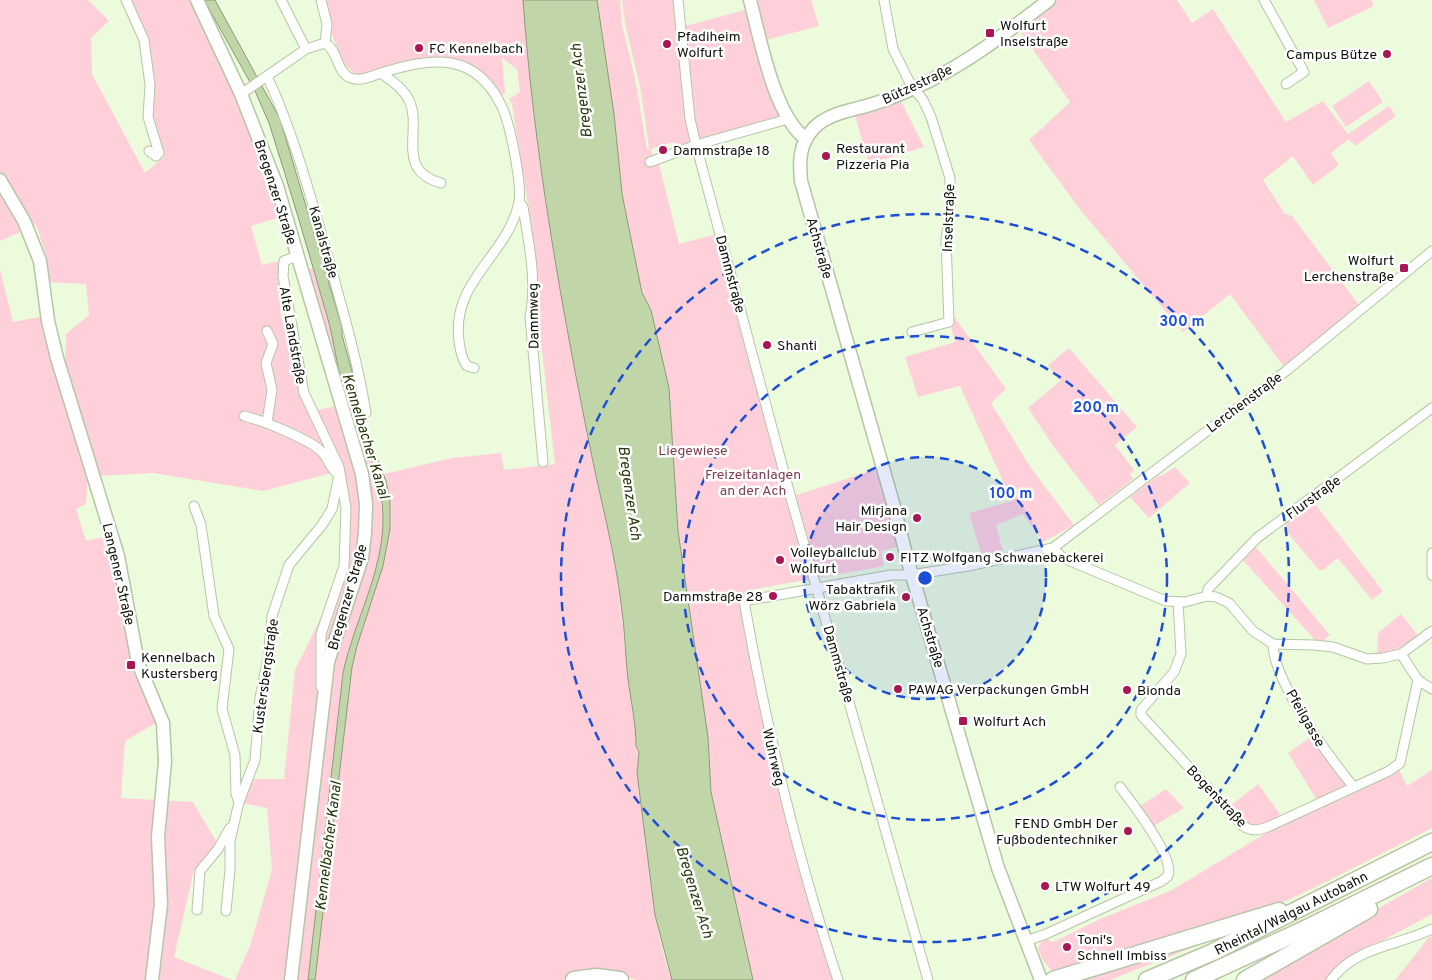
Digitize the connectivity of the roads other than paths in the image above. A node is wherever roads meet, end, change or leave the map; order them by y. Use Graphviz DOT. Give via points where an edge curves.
graph roads {
  1 [pos="126,0"];
  2 [pos="197,0"];
  3 [pos="281,0"];
  4 [pos="321,0"];
  5 [pos="678,0"];
  6 [pos="750,0"];
  7 [pos="884,0"];
  8 [pos="1049,0"];
  9 [pos="1264,0"];
  10 [pos="325,43"];
  11 [pos="306,49"];
  12 [pos="381,73"];
  13 [pos="265,78"];
  14 [pos="1286,84"];
  15 [pos="913,89"];
  16 [pos="245,92"];
  17 [pos="789,120"];
  18 [pos="809,135"];
  19 [pos="696,145"];
  20 [pos="149,152"];
  21 [pos="650,162"];
  22 [pos="0,180"];
  23 [pos="441,183"];
  24 [pos="519,202"];
  25 [pos="1432,251"];
  26 [pos="297,256"];
  27 [pos="267,331"];
  28 [pos="912,332"];
  29 [pos="474,368"];
  30 [pos="1432,408"];
  31 [pos="366,413"];
  32 [pos="244,416"];
  33 [pos="267,422"];
  34 [pos="543,462"];
  35 [pos="339,475"];
  36 [pos="194,506"];
  37 [pos="1053,548"];
  38 [pos="1432,553"];
  39 [pos="912,575"];
  40 [pos="1432,575"];
  41 [pos="816,589"];
  42 [pos="1207,596"];
  43 [pos="1178,602"];
  44 [pos="1432,631"];
  45 [pos="1273,644"];
  46 [pos="1401,654"];
  47 [pos="1418,680"];
  48 [pos="1432,689"];
  49 [pos="325,691"];
  50 [pos="1353,786"];
  51 [pos="1120,787"];
  52 [pos="239,802"];
  53 [pos="232,826"];
  54 [pos="1432,842"];
  55 [pos="1432,866"];
  56 [pos="1432,871"];
  57 [pos="1309,906"];
  58 [pos="196,910"];
  59 [pos="226,910"];
  60 [pos="1431,930"];
  61 [pos="1026,941"];
  62 [pos="152,980"];
  63 [pos="291,980"];
  64 [pos="574,980"];
  65 [pos="620,980"];
  66 [pos="838,980"];
  67 [pos="928,980"];
  68 [pos="1041,980"];
  69 [pos="1053,980"];
  70 [pos="1146,980"];
  71 [pos="1194,980"];
  72 [pos="1245,980"];
  73 [pos="1331,980"];
  1 -- 20 [label="street" via="144,40 148,62 148,117 159,153 156,156"];
  2 -- 16 [label="main road, Bregenzer Straße"];
  3 -- 11 [label="street"];
  4 -- 10 [label="street" via="327,24"];
  5 -- 19 [label="street, Dammstraße" via="690,119"];
  6 -- 17 [label="main road" via="776,91"];
  7 -- 15 [label="street, Inselstraße" via="894,49"];
  8 -- 15 [label="main road, Bützestraße" via="949,70"];
  9 -- 14 [label="street" via="1304,72"];
  10 -- 11 [label="street"];
  10 -- 12 [label="street, Dammweg" via="335,52 343,73 349,78 360,80"];
  11 -- 13 [label="street"];
  12 -- 23 [label="street" via="397,84 409,100 413,116 412,151 418,168 427,179"];
  12 -- 24 [label="street, Dammweg" via="412,63 443,60 481,78 496,96 506,116"];
  13 -- 16 [label="street"];
  13 -- 31 [label="street, Kanalstraße" via="286,116 360,376"];
  15 -- 18 [label="main road, Bützestraße" via="833,116"];
  15 -- 28 [label="street, Inselstraße" via="932,117 946,162 951,197 946,240 949,322"];
  16 -- 26 [label="main road, Bregenzer Straße"];
  17 -- 18 [label="main road" via="800,123"];
  17 -- 19 [label="street"];
  18 -- 39 [label="main road, Achstraße" via="800,159 801,181"];
  19 -- 21 [label="street"];
  19 -- 41 [label="street, Dammstraße"];
  22 -- 62 [label="main road, Langener Straße" via="24,221 40,261 57,358 118,556 138,663 163,723 166,762 158,837 161,904"];
  24 -- 29 [label="street" via="507,232 473,280 460,308 458,330 461,351 466,366"];
  24 -- 34 [label="street, Dammweg" via="523,207 533,283 530,317"];
  25 -- 37 [label="street, Lerchenstraße" via="1286,371"];
  26 -- 35 [label="street, Alte Landstraße" via="284,261 283,276 304,393 339,467"];
  26 -- 49 [label="main road, Bregenzer Straße" via="362,474 366,504 362,558 328,662"];
  27 -- 33 [label="street, Alte Landstraße" via="273,344 266,363 272,390"];
  30 -- 42 [label="street, Flurstraße" via="1257,538 1208,590"];
  32 -- 33 [label="street, Alte Landstraße"];
  33 -- 35 [label="street, Alte Landstraße" via="321,451"];
  35 -- 49 [label="street, Alte Landstraße" via="346,508 344,566 320,634 320,683"];
  35 -- 52 [label="street, Kustersbergstraße" via="332,509 289,564 272,616 255,760"];
  36 -- 52 [label="street, Kustersbergstraße" via="201,525 214,616 228,649 222,709 235,755"];
  37 -- 39 [label="street"];
  37 -- 43 [label="street" via="1063,558 1166,601"];
  38 -- 40 [label="street"];
  39 -- 41 [label="street" via="891,575"];
  39 -- 61 [label="main road, Achstraße" via="998,868"];
  41 -- 66 [label="street, Wuhrweg" via="744,601 777,768 808,889"];
  41 -- 67 [label="street, Dammstraße"];
  42 -- 43 [label="street"];
  42 -- 45 [label="street" via="1229,603 1253,630"];
  43 -- 50 [label="street, Bogenstraße" via="1181,654 1174,672 1141,710 1141,715 1243,826 1254,830 1270,826"];
  44 -- 46 [label="street"];
  45 -- 46 [label="street" via="1314,644 1367,659"];
  45 -- 50 [label="street, Pfeilgasse" via="1274,655 1303,717"];
  46 -- 47 [label="street"];
  47 -- 48 [label="street"];
  47 -- 50 [label="street, Bogenstraße" via="1400,763"];
  49 -- 63 [label="main road, Bregenzer Straße"];
  51 -- 61 [label="street" via="1140,813 1169,865 1168,876"];
  52 -- 53 [label="street, Kustersbergstraße"];
  53 -- 58 [label="street, Kustersbergstraße" via="200,871"];
  53 -- 59 [label="street, Kustersbergstraße"];
  54 -- 57 [label="highway, Rheintal/Walgau Autobahn"];
  55 -- 71 [label="highway, Rheintal/Walgau Autobahn"];
  56 -- 72 [label="highway" via="1401,892"];
  57 -- 69 [label="highway" via="1255,918"];
  57 -- 70 [label="highway, Rheintal/Walgau Autobahn"];
  60 -- 73 [label="street" via="1370,951 1341,967"];
  61 -- 68 [label="main road, Achstraße"];
  64 -- 65 [label="highway" via="596,977"];
}
